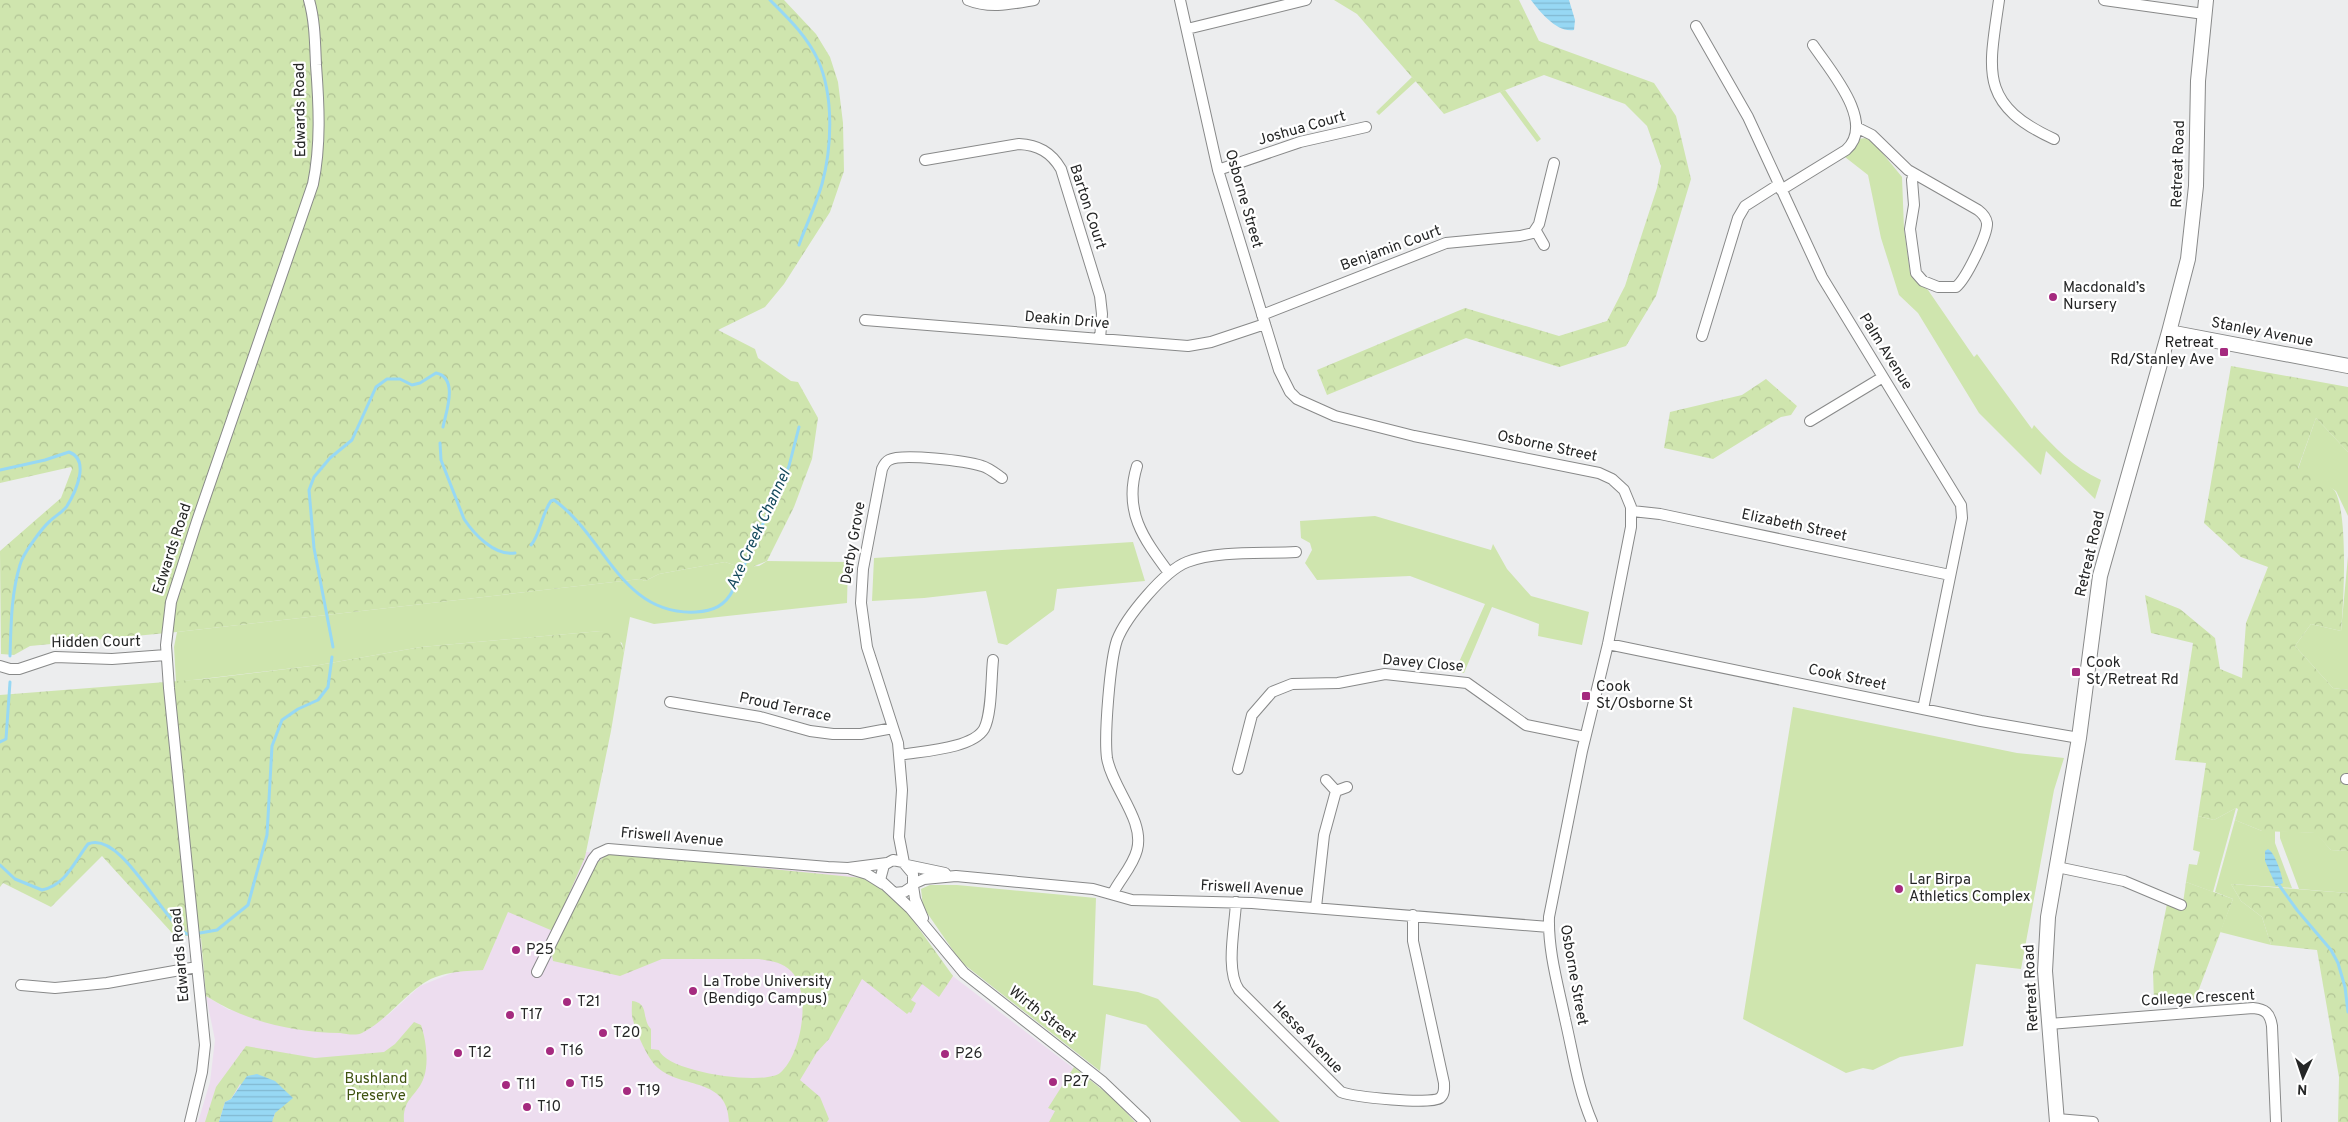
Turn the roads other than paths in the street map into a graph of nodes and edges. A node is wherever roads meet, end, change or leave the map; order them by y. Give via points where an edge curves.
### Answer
1 (309, 0) edge
2 (968, 0) edge
3 (1034, 0) edge
4 (1180, 0) edge
5 (1306, 0) edge
6 (1999, 0) edge
7 (2104, 0) edge
8 (2205, 7) edge
9 (1696, 26) dead end
10 (1187, 29) junction
11 (1813, 45) dead end
12 (1366, 127) dead end
13 (1856, 127) junction
14 (2054, 138) dead end
15 (925, 160) dead end
16 (1554, 163) dead end
17 (1218, 170) junction
18 (1914, 174) junction
19 (1780, 187) junction
20 (1536, 231) junction
21 (1544, 246) dead end
22 (1263, 319) junction
23 (864, 320) dead end
24 (2169, 332) junction
25 (1702, 336) dead end
26 (1100, 339) junction
27 (2348, 366) edge
28 (1884, 378) junction
29 (1810, 421) dead end
30 (1137, 466) dead end
31 (1002, 478) dead end
32 (1632, 511) junction
33 (1296, 552) dead end
34 (1169, 572) junction
35 (1950, 575) junction
36 (1608, 644) junction
37 (166, 655) junction
38 (993, 660) dead end
39 (0, 666) edge
40 (670, 702) dead end
41 (1923, 708) junction
42 (894, 728) junction
43 (1585, 736) junction
44 (2080, 738) junction
45 (900, 755) junction
46 (1238, 768) dead end
47 (1326, 780) dead end
48 (1347, 787) dead end
49 (1336, 791) junction
50 (899, 837) junction
51 (887, 863) junction
52 (906, 864) junction
53 (2057, 866) junction
54 (848, 868) junction
55 (956, 876) junction
56 (883, 884) junction
57 (913, 885) junction
58 (894, 893) junction
59 (1113, 893) junction
60 (1236, 902) junction
61 (2181, 905) dead end
62 (1316, 907) junction
63 (1413, 915) junction
64 (925, 926) junction
65 (1549, 927) junction
66 (197, 967) junction
67 (538, 972) dead end
68 (20, 985) dead end
69 (2049, 1024) junction
70 (2057, 1121) edge
71 (190, 1122) edge
72 (1145, 1122) edge
73 (1592, 1122) edge
74 (2093, 1122) edge
75 (2276, 1122) edge

1 - 37 street, Edwards Road via 318,120 318,156 313,184 179,576 168,617
2 - 3 street via 982,6 996,6
4 - 10 street, Osborne Street
5 - 10 street
6 - 14 street via 1991,64 1995,89 2022,120
7 - 8 street
8 - 24 street, Retreat Road via 2199,73 2195,208 2184,278
9 - 19 street, Palm Avenue via 1748,116
10 - 17 street, Osborne Street
11 - 13 street via 1849,100
12 - 17 street, Joshua Court via 1300,142
13 - 18 street via 1872,135
13 - 19 street via 1853,141 1846,150
15 - 26 street, Barton Court via 1019,144 1050,154 1061,169 1100,296
16 - 20 street
17 - 22 street, Osborne Street
18 - 18 street via 1978,210 1986,219 1986,230 1965,278 1956,286 1938,287 1923,281 1916,273 1910,229
19 - 25 street via 1745,206 1741,212
19 - 28 street, Palm Avenue via 1822,277
20 - 21 street
20 - 22 street, Benjamin Court via 1520,236 1446,243
22 - 26 street, Deakin Drive via 1211,342 1188,346
22 - 32 street, Osborne Street via 1284,382 1297,399 1307,405 1392,431 1600,473 1619,485
23 - 26 street, Deakin Drive
24 - 27 street, Stanley Avenue
24 - 44 street, Retreat Road via 2100,576
28 - 29 street
28 - 35 street, Palm Avenue via 1961,505 1962,518
30 - 34 street via 1133,485 1136,524
31 - 42 street, Derby Grove via 976,464 918,458 885,462 862,579 861,603 867,647
32 - 35 street, Elizabeth Street via 1660,514
32 - 36 street, Osborne Street
33 - 34 street via 1204,557
34 - 59 street via 1129,619 1114,652 1107,758 1138,838 1134,856
35 - 41 street, Palm Avenue
36 - 41 street, Cook Street
36 - 43 street, Osborne Street
37 - 39 street, Hidden Court via 112,658 55,656 19,669
37 - 66 street, Edwards Road
38 - 45 street via 986,724 977,737 958,745
40 - 42 street, Proud Terrace via 760,717 833,734 861,734
41 - 44 street, Cook Street
42 - 45 street, Derby Grove
43 - 46 street, Davey Close via 1526,725 1468,683 1385,674 1338,683 1292,684 1272,692 1252,715
43 - 65 street, Osborne Street via 1552,897
44 - 53 street, Retreat Road
45 - 50 street, Derby Grove
47 - 49 street
48 - 49 street
49 - 62 street via 1324,835
50 - 51 street, Derby Grove
50 - 52 street, Derby Grove
51 - 52 street via 898,860
51 - 54 street, Friswell Avenue
51 - 56 street via 880,874
52 - 55 street, Friswell Avenue
52 - 57 street via 913,874
53 - 61 street via 2124,881
53 - 69 street, Retreat Road via 2045,946
54 - 56 street, Friswell Avenue
54 - 67 street, Friswell Avenue via 614,848 602,851 589,866
55 - 57 street, Friswell Avenue via 924,879
55 - 59 street, Friswell Avenue
56 - 58 street
57 - 58 street via 904,892
57 - 64 street, Wirth Street
58 - 64 street, Wirth Street
59 - 60 street, Friswell Avenue via 1132,900
60 - 62 street, Friswell Avenue
60 - 63 street, Hesse Avenue via 1232,965 1233,978 1239,990 1341,1092 1426,1102 1443,1095 1444,1083 1413,941
62 - 63 street, Friswell Avenue
63 - 65 street, Friswell Avenue
64 - 72 street, Wirth Street via 964,973 1103,1082
65 - 73 street, Osborne Street via 1577,1075
66 - 68 street via 91,985 55,988
66 - 71 street, Edwards Road via 205,1054
69 - 70 street, Retreat Road
69 - 75 street, College Crescent via 2252,1008 2263,1010 2270,1016 2272,1026
70 - 74 street

